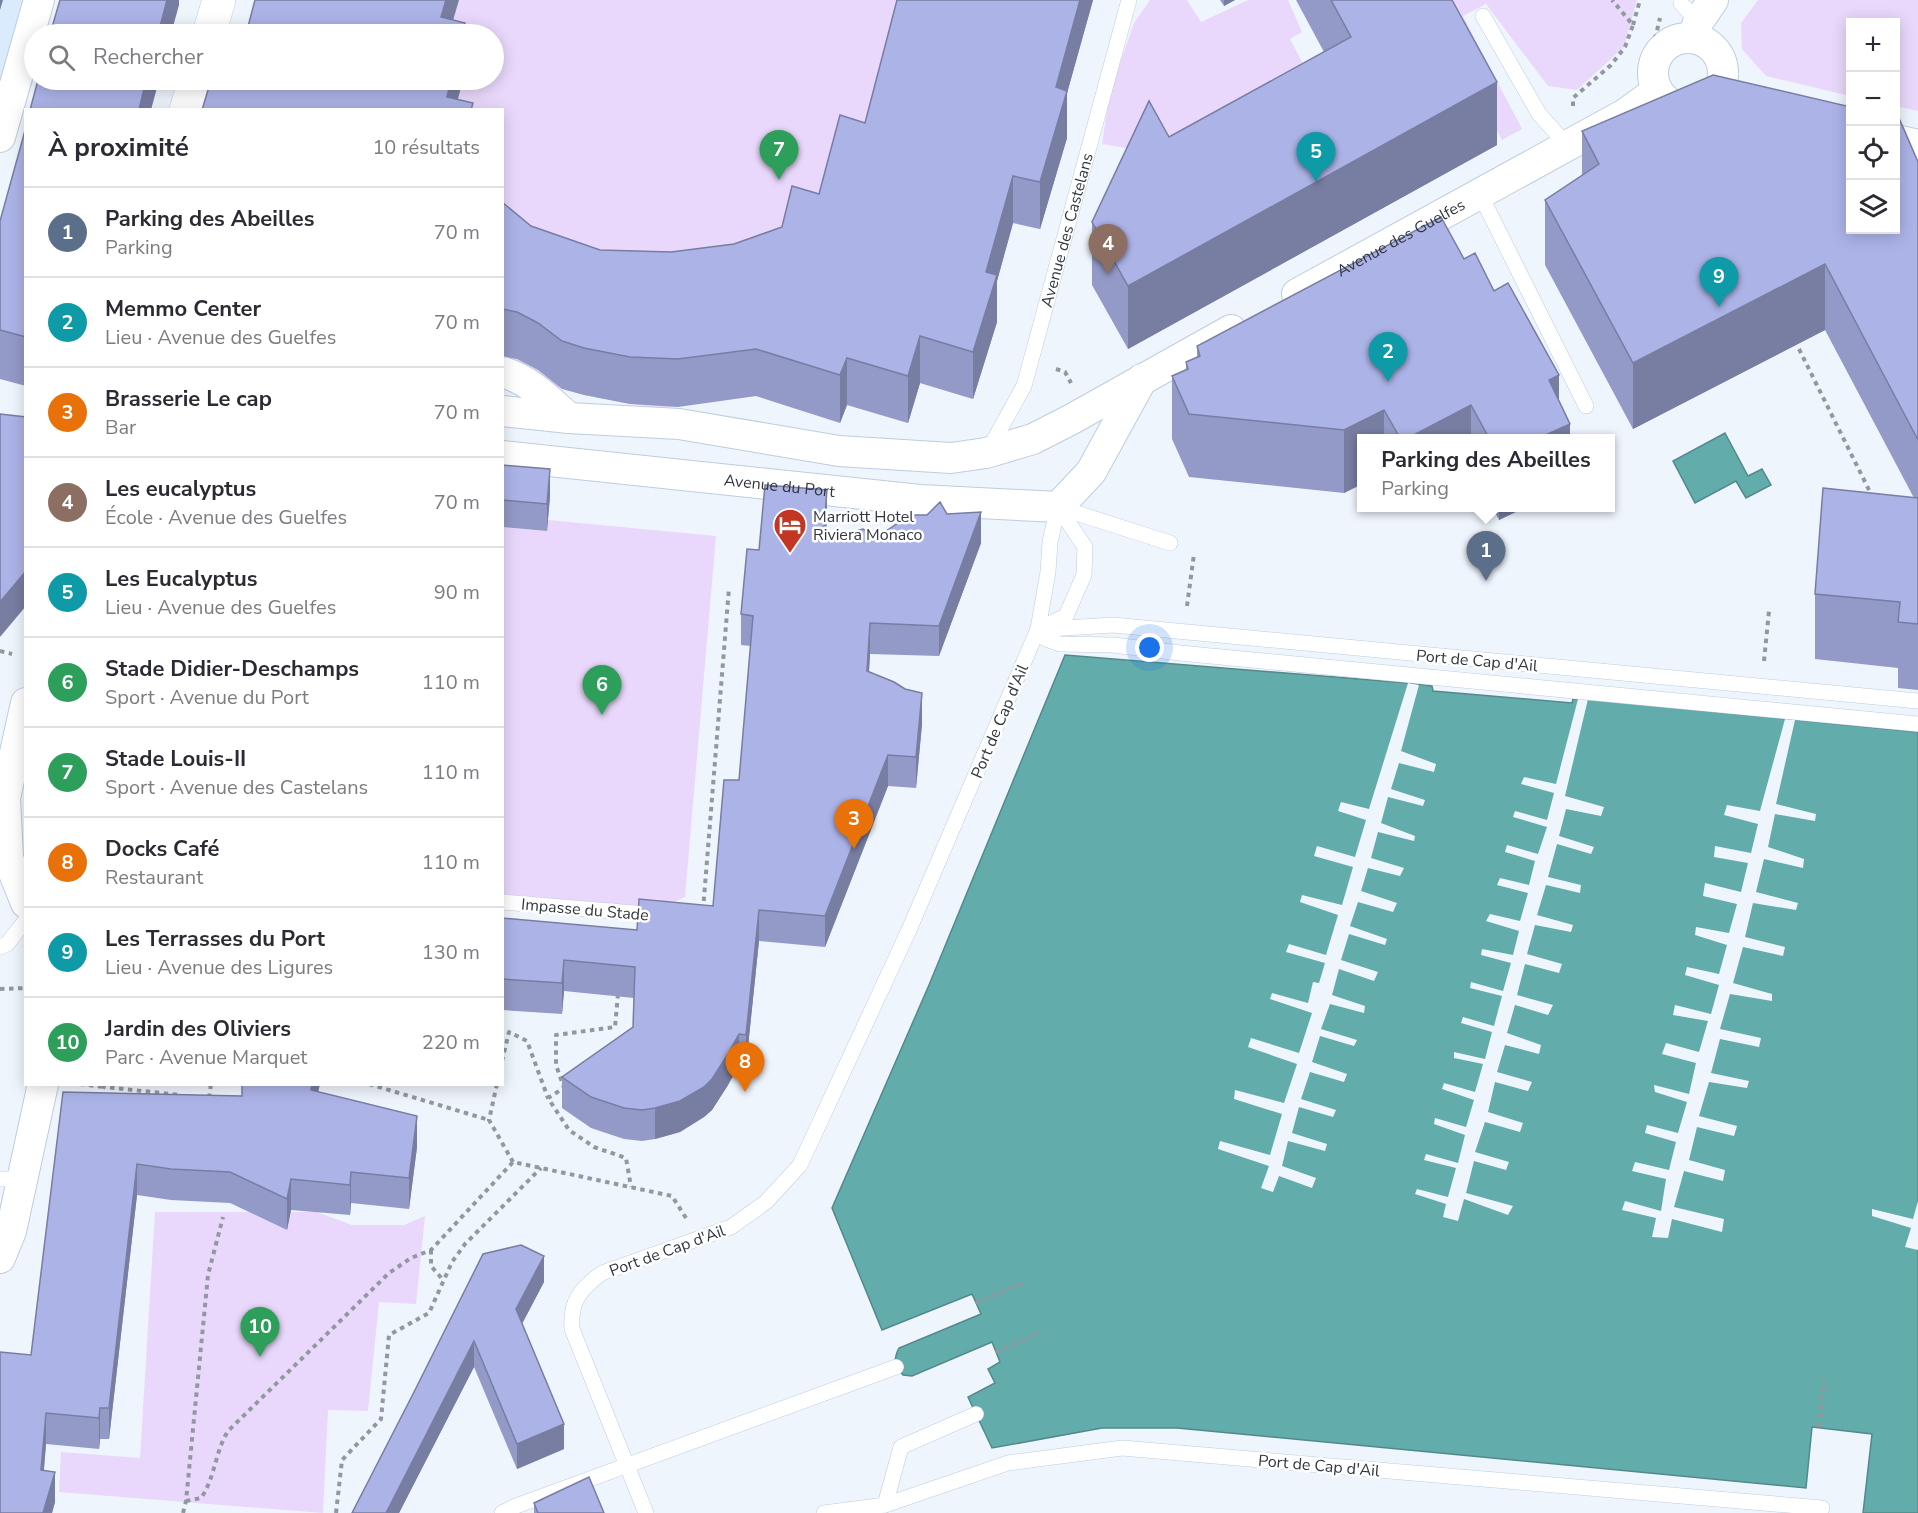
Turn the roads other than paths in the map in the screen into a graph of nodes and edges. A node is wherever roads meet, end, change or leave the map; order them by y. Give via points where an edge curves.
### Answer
1 (39, 0) edge
2 (1128, 0) edge
3 (1697, 15) edge
4 (1483, 16) dead end
5 (32, 24) edge
6 (24, 53) edge
7 (192, 90) edge
8 (1657, 91) junction
9 (187, 108) edge
10 (0, 137) edge
11 (1900, 141) edge
12 (1918, 145) edge
13 (1567, 146) junction
14 (1480, 194) junction
15 (504, 373) edge
16 (1142, 379) junction
17 (1586, 406) dead end
18 (504, 411) edge
19 (569, 418) junction
20 (986, 453) junction
21 (504, 456) edge
22 (1058, 507) junction
23 (1170, 543) dead end
24 (1038, 629) junction
25 (1918, 701) edge
26 (24, 712) edge
27 (1918, 724) edge
28 (17, 859) edge
29 (24, 893) edge
30 (504, 902) edge
31 (703, 920) edge
32 (24, 923) edge
33 (0, 947) edge
34 (42, 1086) edge
35 (11, 1179) edge
36 (0, 1258) edge
37 (896, 1367) dead end
38 (976, 1414) dead end
39 (627, 1465) junction
40 (885, 1505) junction
41 (1822, 1508) dead end
42 (502, 1513) edge
43 (646, 1513) edge
44 (824, 1513) edge

1 - 5 street
2 - 20 lane, Avenue des Castelans via 1024,386
3 - 8 street via 1679,39 1669,43 1655,60
3 - 8 street via 1732,89 1686,108 1675,106
4 - 13 lane via 1539,114
6 - 10 street
7 - 9 street
8 - 13 street, Avenue des Guelfes
11 - 12 street
13 - 14 street, Avenue des Guelfes
14 - 16 street, Avenue des Guelfes
14 - 17 lane
15 - 19 street via 547,397
16 - 20 street via 1033,439
16 - 22 street via 1091,472
18 - 19 street
19 - 20 street via 678,424 839,451 951,458
21 - 22 street, Avenue du Port via 920,500
22 - 23 lane
22 - 24 lane
22 - 24 lane via 1085,547 1084,575 1066,616
24 - 25 lane, Port de Cap d'Ail via 1113,625
24 - 27 lane via 1046,639 1060,644 1113,645
24 - 39 lane, Port de Cap d'Ail via 909,930 800,1165 766,1202 731,1227 602,1273 586,1284 576,1299 571,1314 573,1329
26 - 28 street via 5,798
28 - 29 street
30 - 31 lane, Impasse du Stade
32 - 33 lane
34 - 35 street
35 - 36 street via 11,1231
37 - 39 lane
38 - 40 lane via 902,1447
39 - 42 lane
39 - 43 lane, Port de Cap d'Ail
40 - 41 lane, Port de Cap d'Ail via 1008,1463 1122,1448
40 - 44 lane, Port de Cap d'Ail

